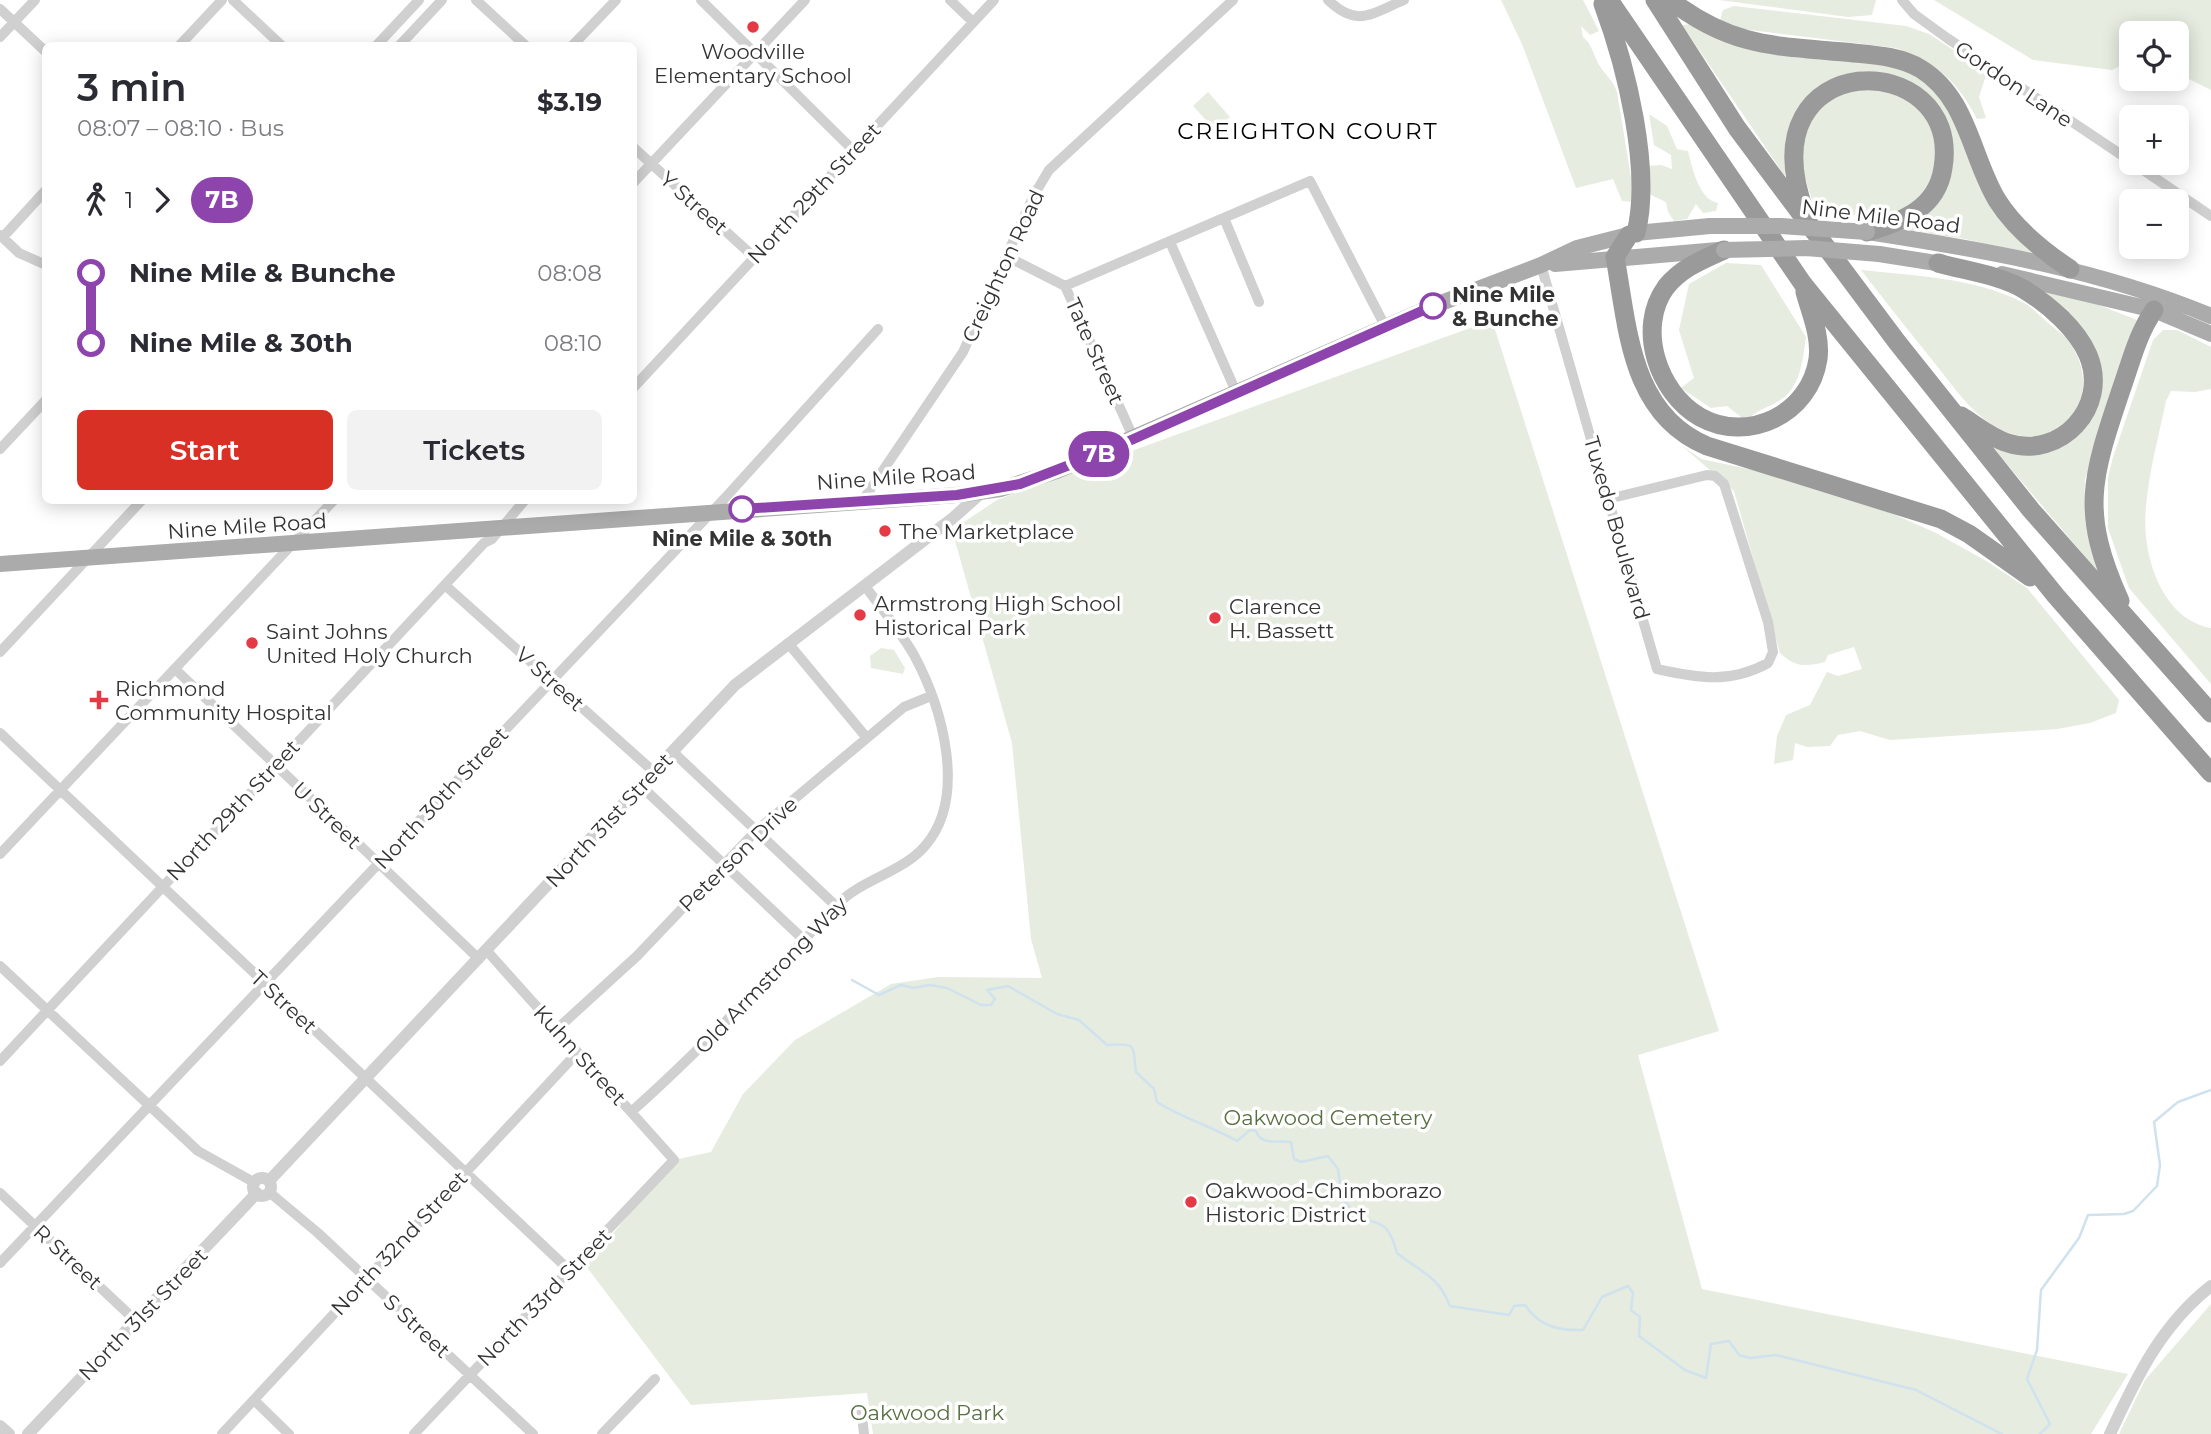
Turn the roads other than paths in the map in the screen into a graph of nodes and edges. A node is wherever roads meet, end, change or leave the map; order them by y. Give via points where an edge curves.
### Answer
1 (35, 0) edge
2 (222, 0) edge
3 (233, 0) edge
4 (419, 0) edge
5 (442, 0) edge
6 (476, 0) edge
7 (616, 0) edge
8 (701, 0) edge
9 (805, 0) edge
10 (950, 0) edge
11 (994, 0) edge
12 (1233, 0) edge
13 (1328, 0) edge
14 (1404, 0) edge
15 (1602, 0) edge
16 (1609, 0) edge
17 (1655, 0) edge
18 (1670, 0) edge
19 (1902, 0) edge
20 (0, 9) edge
21 (14, 22) junction
22 (973, 22) junction
23 (0, 37) edge
24 (183, 42) edge
25 (278, 42) edge
26 (380, 42) edge
27 (403, 42) edge
28 (522, 42) edge
29 (576, 42) edge
30 (42, 48) edge
31 (755, 53) junction
32 (637, 151) edge
33 (854, 151) junction
34 (2119, 153) edge
35 (650, 163) junction
36 (2151, 175) edge
37 (637, 178) edge
38 (42, 194) edge
39 (2211, 216) edge
40 (1219, 220) junction
41 (1811, 226) junction
42 (1867, 232) junction
43 (1633, 234) junction
44 (1, 236) edge
45 (1170, 242) junction
46 (1724, 250) junction
47 (1006, 256) junction
48 (754, 257) junction
49 (1615, 257) junction
50 (42, 263) edge
51 (1938, 263) junction
52 (1541, 265) junction
53 (2070, 269) junction
54 (1803, 284) junction
55 (1065, 286) junction
56 (1259, 302) dead end
57 (2154, 310) junction
58 (2211, 316) edge
59 (1386, 328) junction
60 (878, 330) dead end
61 (2211, 334) edge
62 (637, 384) edge
63 (1237, 394) junction
64 (42, 404) edge
65 (1950, 408) junction
66 (1134, 439) junction
67 (0, 449) edge
68 (981, 493) junction
69 (1608, 499) junction
70 (863, 500) junction
71 (138, 504) edge
72 (330, 504) edge
73 (522, 504) edge
74 (713, 511) junction
75 (501, 529) junction
76 (293, 544) junction
77 (86, 559) junction
78 (0, 564) edge
79 (446, 586) junction
80 (865, 586) junction
81 (2056, 596) junction
82 (2126, 615) junction
83 (788, 643) junction
84 (0, 652) edge
85 (175, 670) junction
86 (552, 681) junction
87 (932, 696) junction
88 (2211, 713) edge
89 (0, 733) edge
90 (866, 737) junction
91 (673, 752) junction
92 (276, 765) junction
93 (654, 772) junction
94 (2211, 773) edge
95 (641, 786) junction
96 (60, 791) junction
97 (756, 831) junction
98 (0, 854) edge
99 (378, 864) junction
100 (723, 864) junction
101 (161, 886) junction
102 (836, 906) junction
103 (804, 940) junction
104 (483, 955) junction
105 (0, 966) edge
106 (265, 984) junction
107 (48, 1011) junction
108 (557, 1029) junction
109 (577, 1053) junction
110 (0, 1062) edge
111 (366, 1078) junction
112 (149, 1106) junction
113 (631, 1112) junction
114 (674, 1160) joint
115 (465, 1171) junction
116 (262, 1187) junction
117 (0, 1193) edge
118 (35, 1226) junction
119 (0, 1263) edge
120 (569, 1270) junction
121 (366, 1278) junction
122 (2211, 1286) edge
123 (136, 1321) junction
124 (470, 1375) junction
125 (654, 1379) dead end
126 (254, 1401) junction
127 (860, 1407) dead end
128 (0, 1426) edge
129 (9, 1434) edge
130 (28, 1434) edge
131 (222, 1434) edge
132 (289, 1434) edge
133 (414, 1434) edge
134 (533, 1434) edge
135 (602, 1434) edge
136 (864, 1434) edge
137 (2110, 1434) edge

1 - 21 street
2 - 24 street
3 - 25 street
4 - 26 street
5 - 27 street
6 - 28 street
7 - 29 street
8 - 31 street
9 - 31 street
10 - 22 street
11 - 22 street, North 29th Street
12 - 47 street, Creighton Road via 1049,170
13 - 14 street via 1349,17 1366,17
15 - 43 highway via 1619,49 1635,124 1641,212
16 - 54 highway
17 - 41 highway via 1737,128
18 - 53 highway via 1702,23 1745,41 1883,56 1920,69 1951,98 2001,206 2027,236
19 - 34 street, Gordon Lane via 1947,38
20 - 21 street
21 - 23 street
21 - 30 street
22 - 33 street, North 29th Street
31 - 33 street
31 - 35 street
32 - 35 street, Y Street
33 - 48 street, North 29th Street
35 - 37 street
35 - 48 street, Y Street
36 - 39 street, Gordon Lane
38 - 44 street
40 - 45 street
40 - 56 street
40 - 59 street via 1310,181
41 - 42 highway via 1794,167 1799,124 1829,90 1875,79 1900,86 1925,105 1941,133 1944,156 1938,184 1925,204 1904,219
41 - 65 highway
42 - 43 main road, Nine Mile Road, bridge via 1710,226
42 - 53 main road, Nine Mile Road
43 - 49 highway
43 - 52 main road, Nine Mile Road via 1577,248
44 - 50 street via 19,253
45 - 55 street
45 - 63 street
46 - 49 main road, Nine Mile Road
46 - 51 main road, Nine Mile Road, bridge via 1806,248
46 - 54 highway via 1686,268 1667,286 1652,329 1656,359 1665,379 1686,407 1709,422 1741,428 1765,424 1803,396 1818,351
47 - 55 street, Tate Street
47 - 70 street, Creighton Road via 963,352
48 - 62 street, North 29th Street
49 - 52 main road, Nine Mile Road
49 - 81 highway via 1633,356 1644,390 1668,422 1707,446 1941,519
51 - 57 main road, Nine Mile Road via 2039,281
51 - 65 highway via 2011,283 2051,310 2087,351 2094,382 2080,422 2043,445 2008,443
52 - 59 main road, Nine Mile Road
52 - 69 street, Tuxedo Boulevard
53 - 58 main road, Nine Mile Road via 2156,293
54 - 81 highway
55 - 66 street, Tate Street
57 - 61 main road, Nine Mile Road
57 - 82 highway via 2140,333 2093,484 2095,534
59 - 63 main road, Nine Mile Road
60 - 74 street, North 30th Street
63 - 66 main road, Nine Mile Road
64 - 67 street
65 - 82 highway via 2031,510
66 - 68 main road, Nine Mile Road via 1050,474
68 - 70 main road, Nine Mile Road
68 - 80 street, North 31st Street
69 - 69 street, Tuxedo Boulevard via 1710,475 1724,484 1768,622 1771,660 1725,678 1699,679 1657,669
70 - 74 main road, Nine Mile Road
71 - 77 street
72 - 76 street
73 - 75 street, North 29th Street
74 - 75 main road, Nine Mile Road
74 - 86 street, North 30th Street
75 - 76 main road, Nine Mile Road
75 - 79 street, North 29th Street
76 - 77 main road, Nine Mile Road
76 - 85 street
77 - 78 main road, Nine Mile Road
77 - 84 street
79 - 86 street, V Street
79 - 92 street, North 29th Street
80 - 83 street, North 31st Street
80 - 87 street, Old Armstrong Way via 908,645
81 - 94 highway
82 - 88 highway
83 - 90 street
83 - 91 street, North 31st Street via 735,685
85 - 92 street, U Street
85 - 96 street
86 - 93 street, V Street
86 - 99 street, North 30th Street
87 - 90 street, Peterson Drive via 909,704
87 - 102 street, Old Armstrong Way via 947,784 938,828 912,858 848,894
89 - 96 street, T Street
90 - 97 street, Peterson Drive
91 - 93 street, North 31st Street
91 - 97 street
92 - 99 street, U Street
92 - 101 street, North 29th Street
93 - 95 street, North 31st Street
95 - 100 street
95 - 104 street, North 31st Street
96 - 98 street
96 - 101 street, T Street
97 - 100 street, Peterson Drive
97 - 102 street
99 - 104 street, U Street
99 - 106 street, North 30th Street
100 - 103 street
100 - 108 street, Peterson Drive via 637,956
101 - 106 street, T Street
101 - 107 street, North 29th Street
102 - 103 street, Old Armstrong Way
103 - 113 street, Old Armstrong Way via 699,1051
104 - 108 street, Kuhn Street
104 - 111 street, North 31st Street
105 - 107 street, S Street
106 - 111 street, T Street
106 - 112 street, North 30th Street
107 - 110 street, North 29th Street
107 - 112 street, S Street
108 - 109 street, Kuhn Street
109 - 113 street, Kuhn Street
109 - 115 street, North 32nd Street
111 - 115 street, T Street
111 - 116 street, North 31st Street
112 - 116 street, S Street via 208,1158
112 - 118 street, North 30th Street
113 - 114 street, Kuhn Street
114 - 120 street, North 33rd Street
115 - 120 street, T Street
115 - 121 street, North 32nd Street
116 - 121 street, S Street
116 - 123 street, North 31st Street
117 - 118 street, R Street
118 - 119 street, North 30th Street
118 - 123 street, R Street
120 - 124 street, North 33rd Street
121 - 124 street, S Street
121 - 126 street, North 32nd Street
122 - 137 street via 2169,1328 2138,1374
123 - 130 street, North 31st Street
124 - 133 street, North 33rd Street
124 - 134 street, S Street
125 - 135 street
126 - 131 street, North 32nd Street
126 - 132 street
127 - 136 street
128 - 129 street

